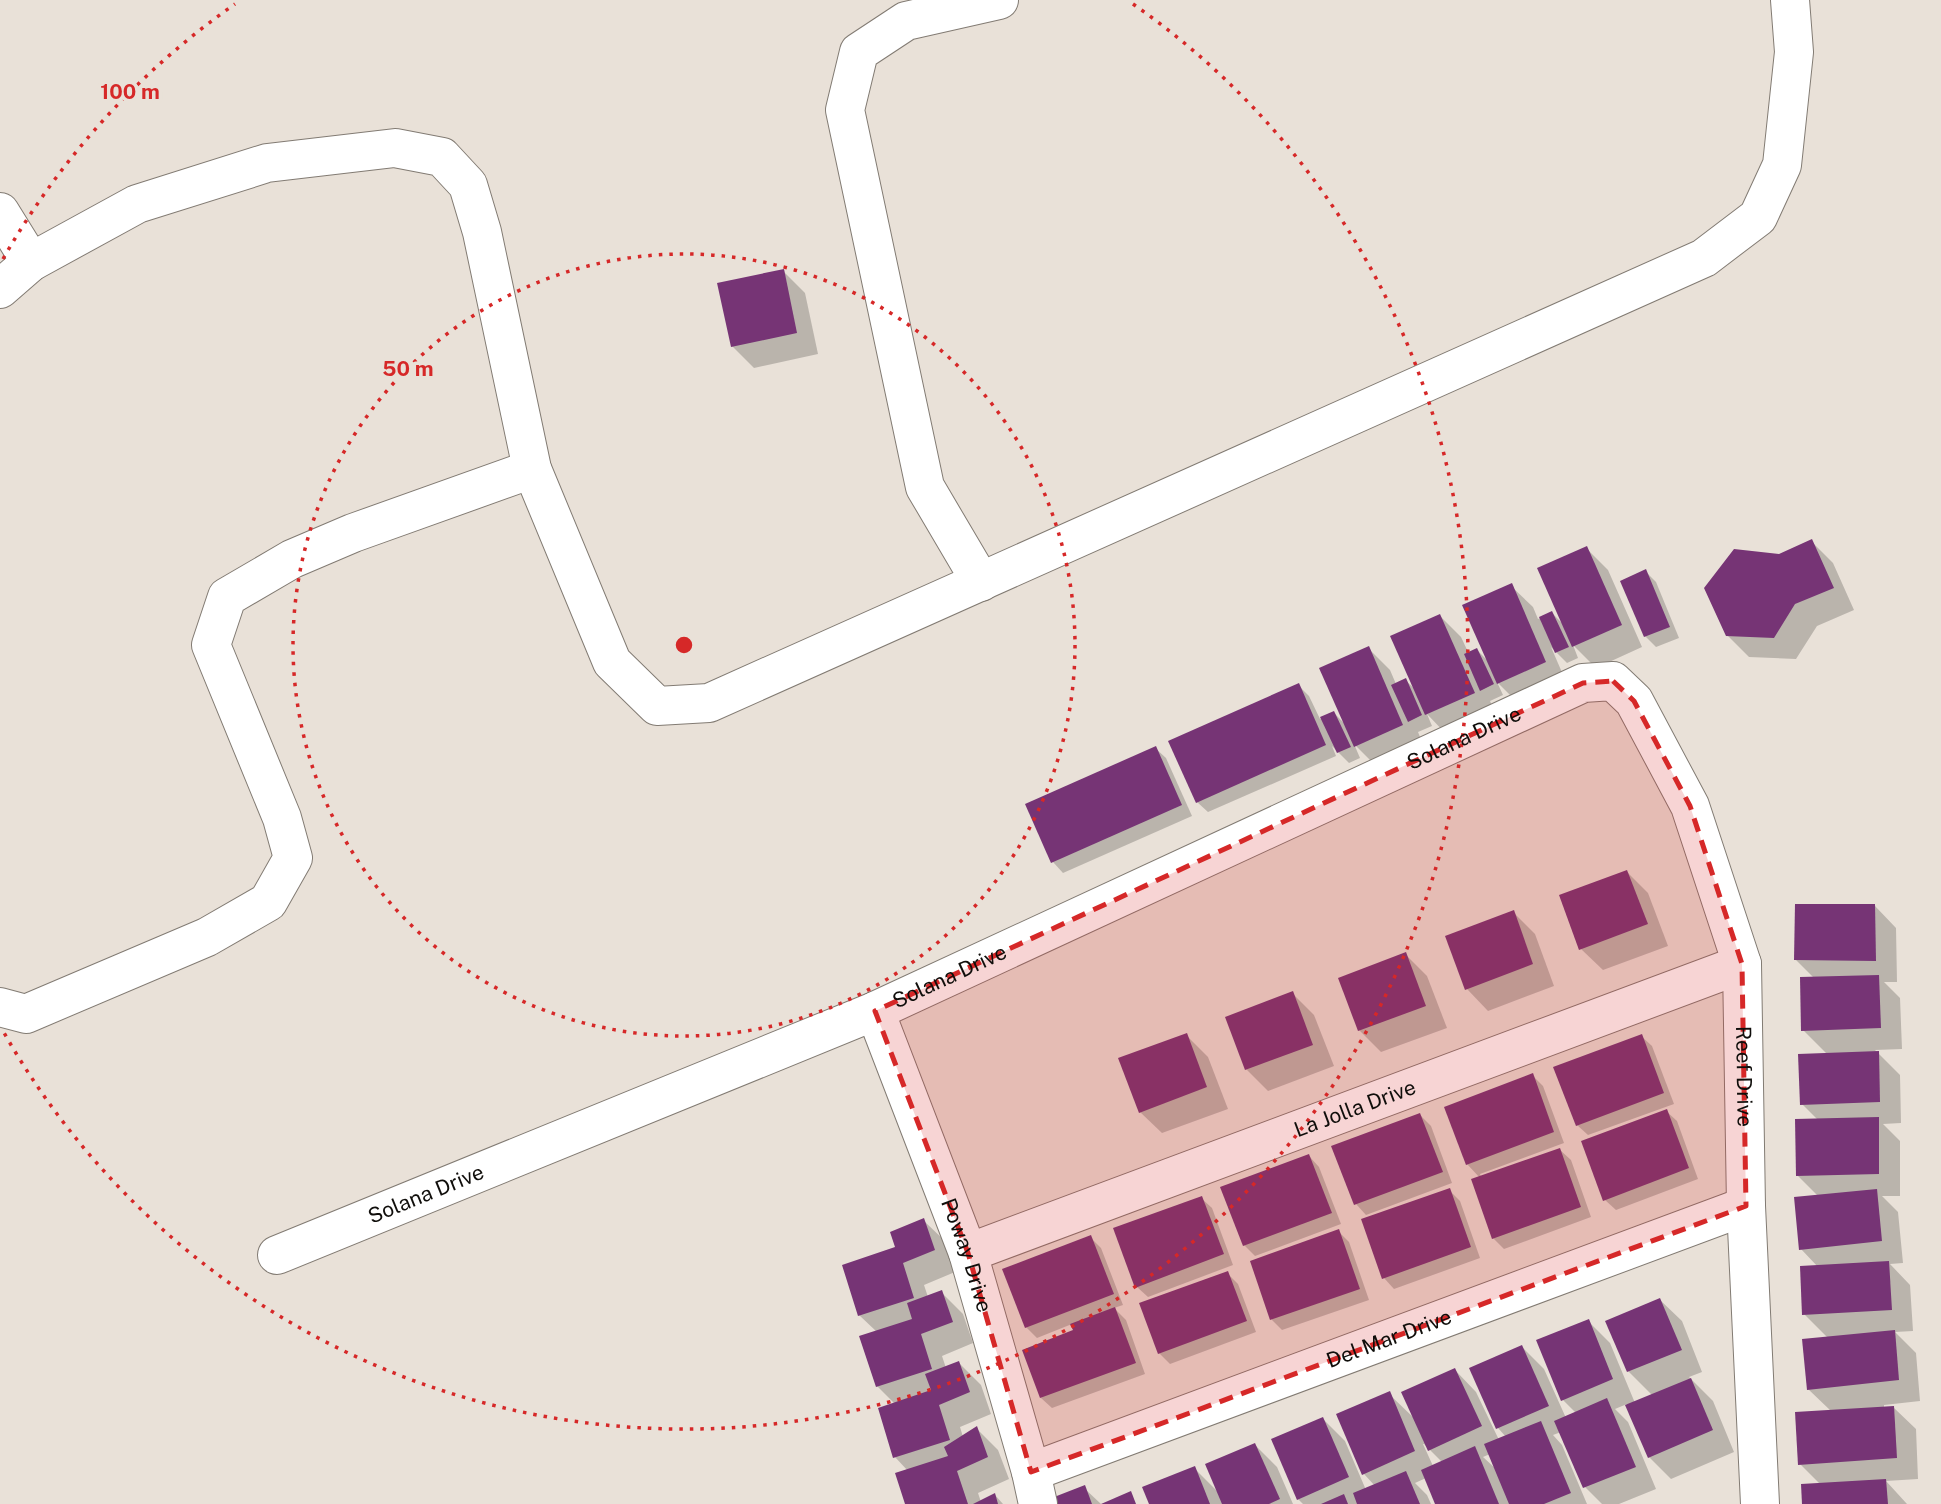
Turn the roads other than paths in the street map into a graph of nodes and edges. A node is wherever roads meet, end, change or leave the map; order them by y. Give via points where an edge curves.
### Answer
1 (999, 0) edge
2 (1790, 0) edge
3 (0, 212) edge
4 (31, 262) junction
5 (0, 289) edge
6 (532, 469) junction
7 (981, 582) junction
8 (1614, 681) joint
9 (1742, 964) junction
10 (0, 1007) edge
11 (875, 1011) junction
12 (1746, 1206) junction
13 (968, 1253) junction
14 (277, 1255) dead end
15 (1035, 1488) edge
16 (1751, 1501) edge

1 - 7 street via 906,21 859,52 845,110 925,487
2 - 7 street via 1794,52 1782,164 1758,217 1704,258
3 - 4 street
4 - 5 street
4 - 6 street via 137,204 267,163 395,148 443,157 468,185 482,232
6 - 7 street via 612,662 657,706 709,703
6 - 10 street via 353,533 292,559 227,597 211,645 282,818 293,858 268,902 207,937 26,1014
8 - 9 street, Reef Drive via 1634,701 1690,806
8 - 11 street, Solana Drive via 1583,684
9 - 12 street, Reef Drive
9 - 13 street, La Jolla Drive
11 - 13 street, Poway Drive
11 - 14 street, Solana Drive
12 - 15 street, Del Mar Drive
12 - 16 street, Reef Drive
13 - 15 street, Poway Drive

